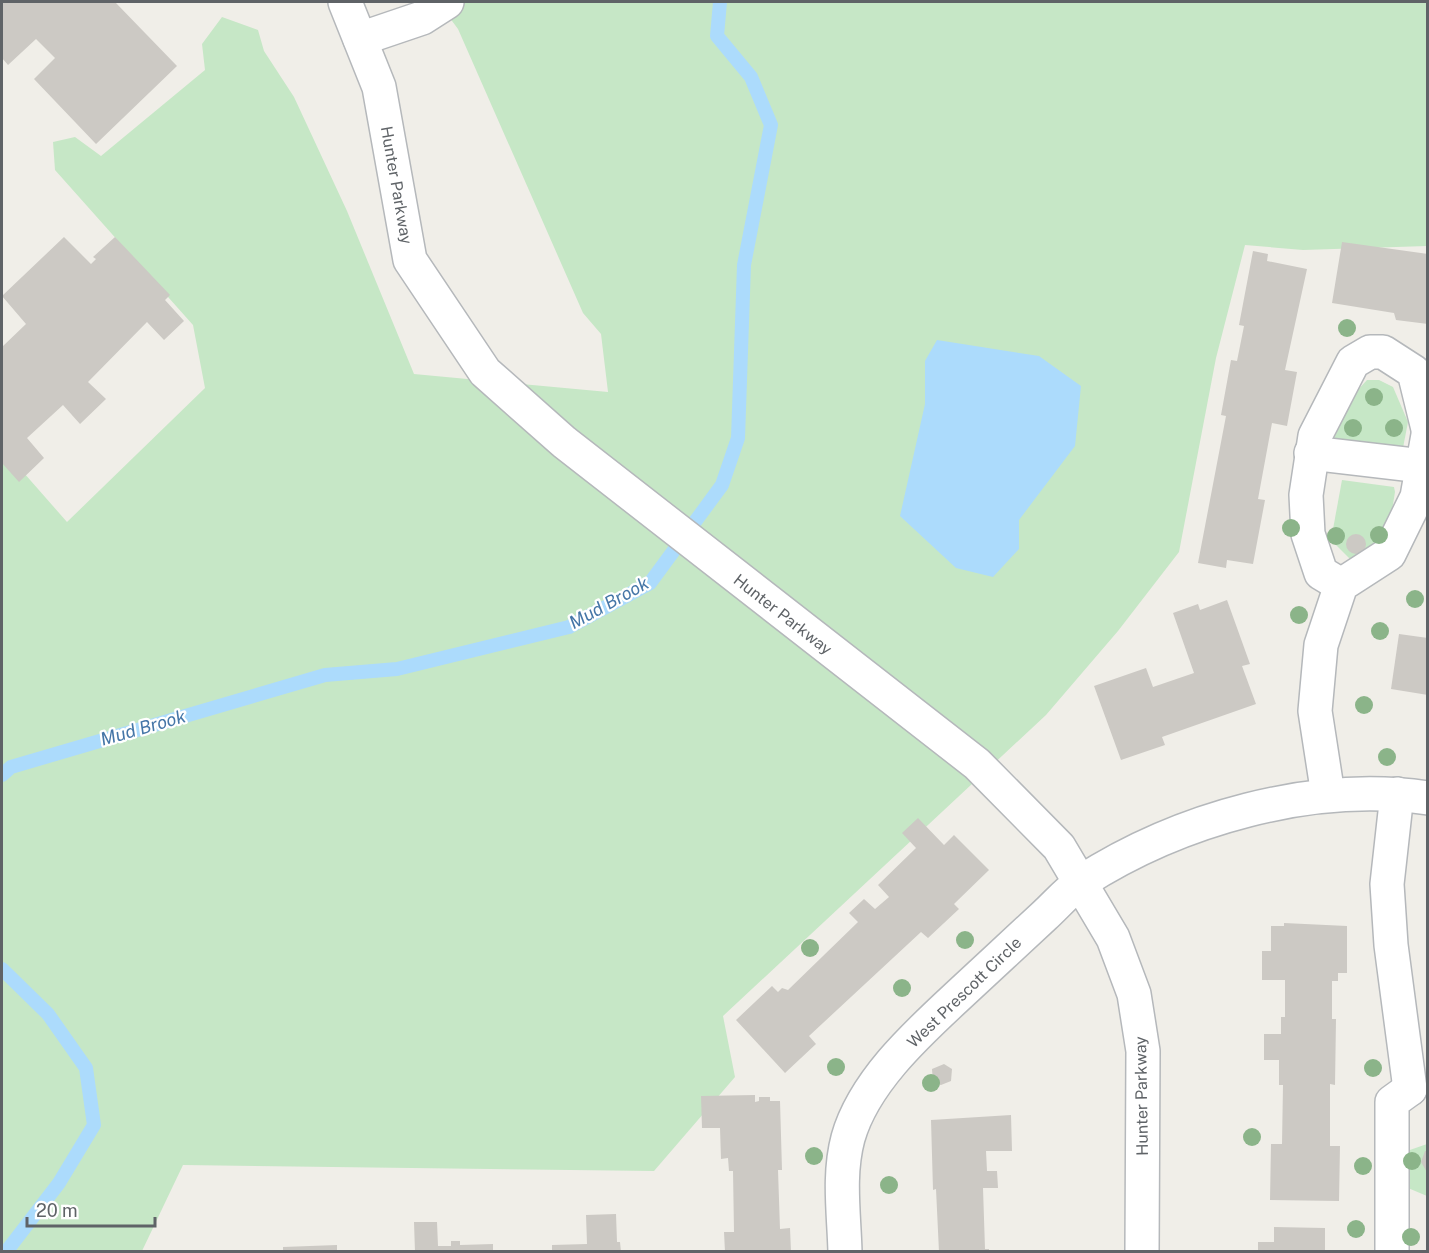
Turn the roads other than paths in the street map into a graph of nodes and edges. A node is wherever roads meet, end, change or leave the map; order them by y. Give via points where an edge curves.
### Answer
1 (345, 2) edge
2 (447, 2) edge
3 (360, 39) junction
4 (1428, 429) edge
5 (1425, 450) edge
6 (1311, 453) junction
7 (1341, 585) junction
8 (1328, 795) junction
9 (1412, 796) edge
10 (1080, 883) junction
11 (1419, 1094) edge
12 (845, 1251) edge
13 (1142, 1251) edge
14 (1392, 1251) edge

1 - 3 street, Hunter Parkway
2 - 3 street via 422,18
3 - 10 street, Hunter Parkway via 379,87 411,260 485,372 564,442 977,764 1059,848
4 - 6 street via 1414,372 1383,352 1370,352 1353,362 1315,436
5 - 6 street
5 - 7 street via 1417,497 1389,554
6 - 7 street via 1306,495 1308,534 1321,573
7 - 8 street via 1321,645 1315,711
8 - 9 street, West Prescott Circle
8 - 10 street, West Prescott Circle via 1233,815 1153,844
9 - 11 street via 1387,884 1390,945
10 - 12 street, West Prescott Circle via 913,1037 867,1096 848,1137 842,1174
10 - 13 street, Hunter Parkway via 1113,938 1134,994 1143,1051
11 - 14 street via 1392,1102

